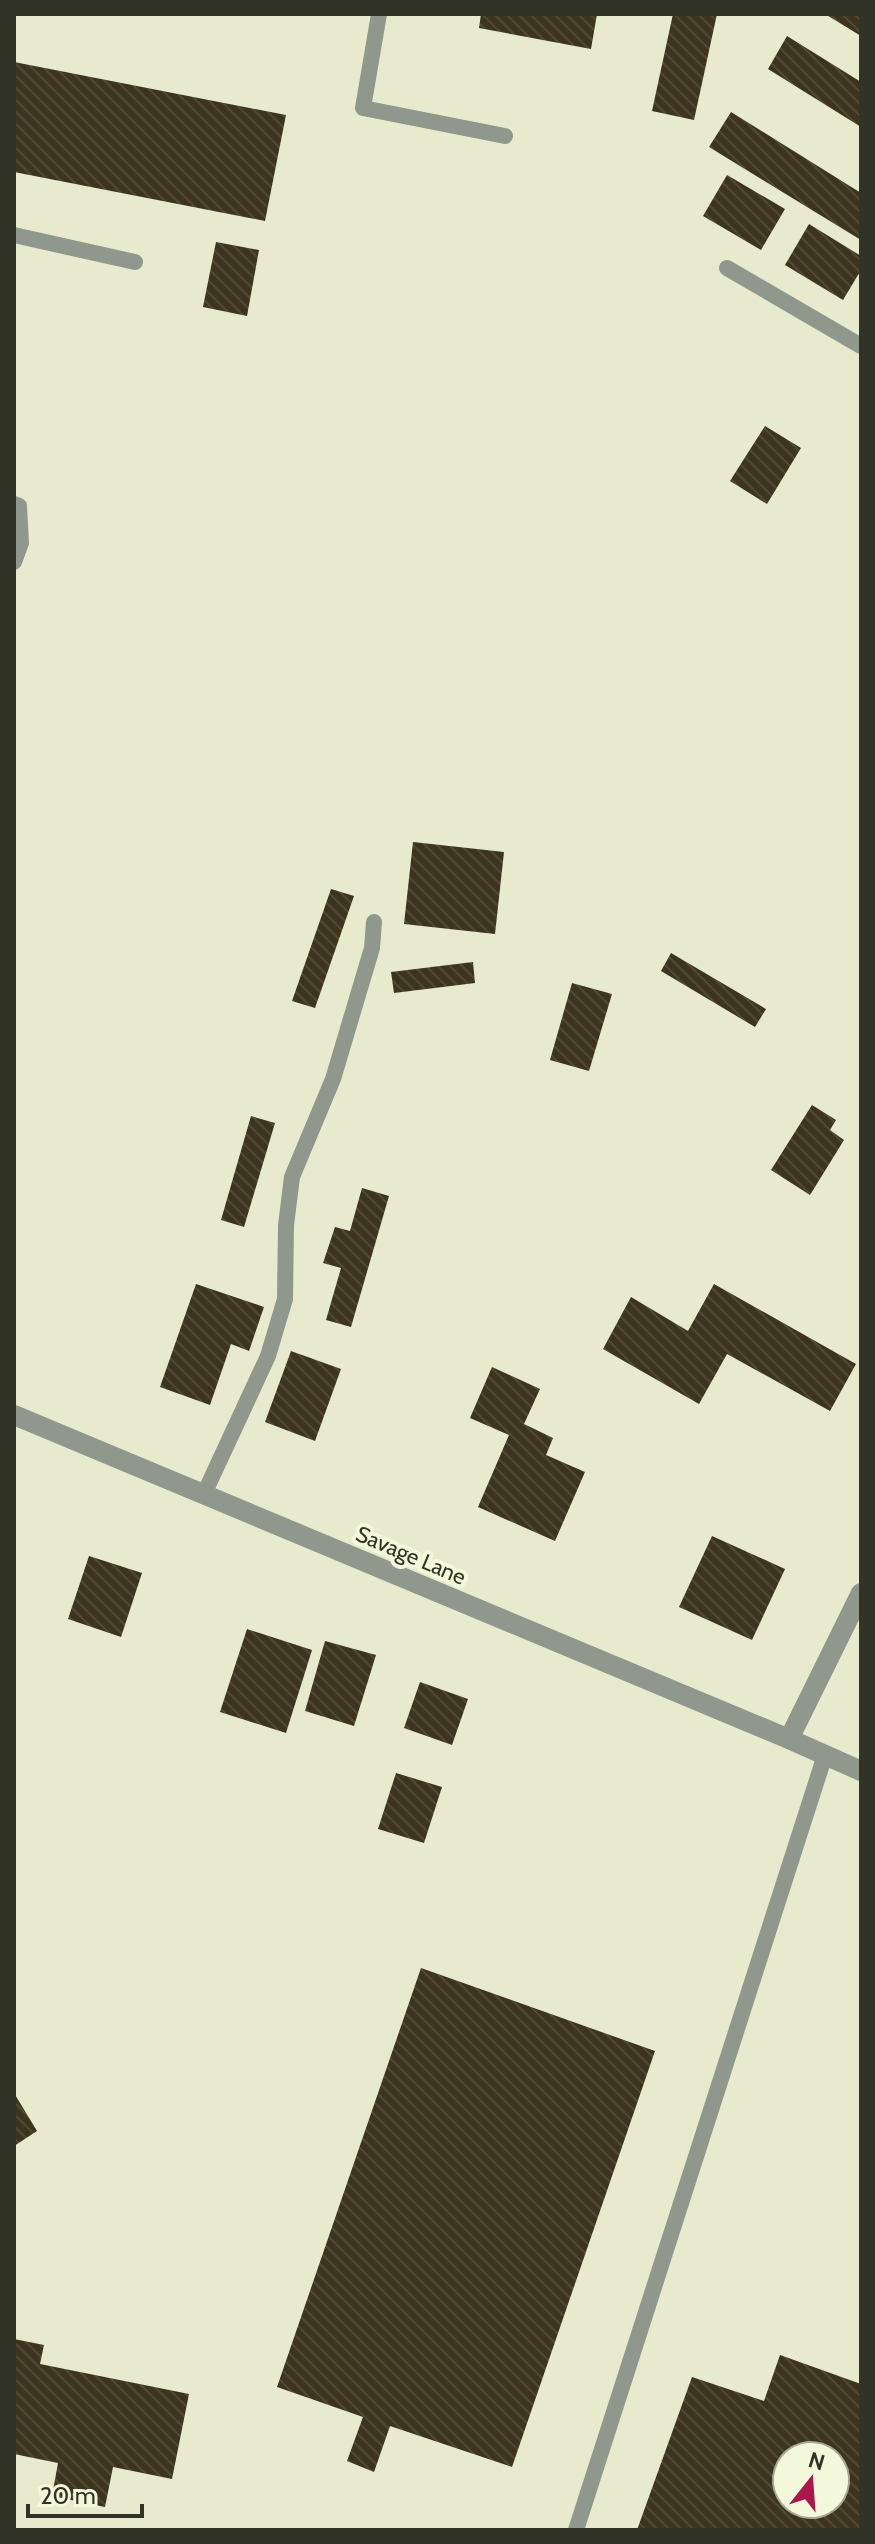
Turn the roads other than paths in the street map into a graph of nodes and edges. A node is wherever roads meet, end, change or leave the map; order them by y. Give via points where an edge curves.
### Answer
1 (379, 14) edge
2 (505, 136) dead end
3 (14, 235) edge
4 (135, 262) dead end
5 (727, 268) dead end
6 (861, 346) edge
7 (14, 504) edge
8 (14, 562) edge
9 (374, 922) dead end
10 (14, 1415) edge
11 (204, 1494) junction
12 (861, 1593) edge
13 (789, 1739) junction
14 (825, 1755) junction
15 (861, 1771) edge
16 (576, 2530) edge

1 - 2 lane via 363,108
3 - 4 lane
5 - 6 lane
7 - 8 lane via 19,506 21,543
9 - 11 lane via 372,948 333,1079 292,1177 285,1299 268,1356
10 - 11 street, Savage Lane
11 - 13 street, Savage Lane
12 - 13 street
13 - 14 street, Savage Lane
14 - 15 street, Savage Lane
14 - 16 lane

